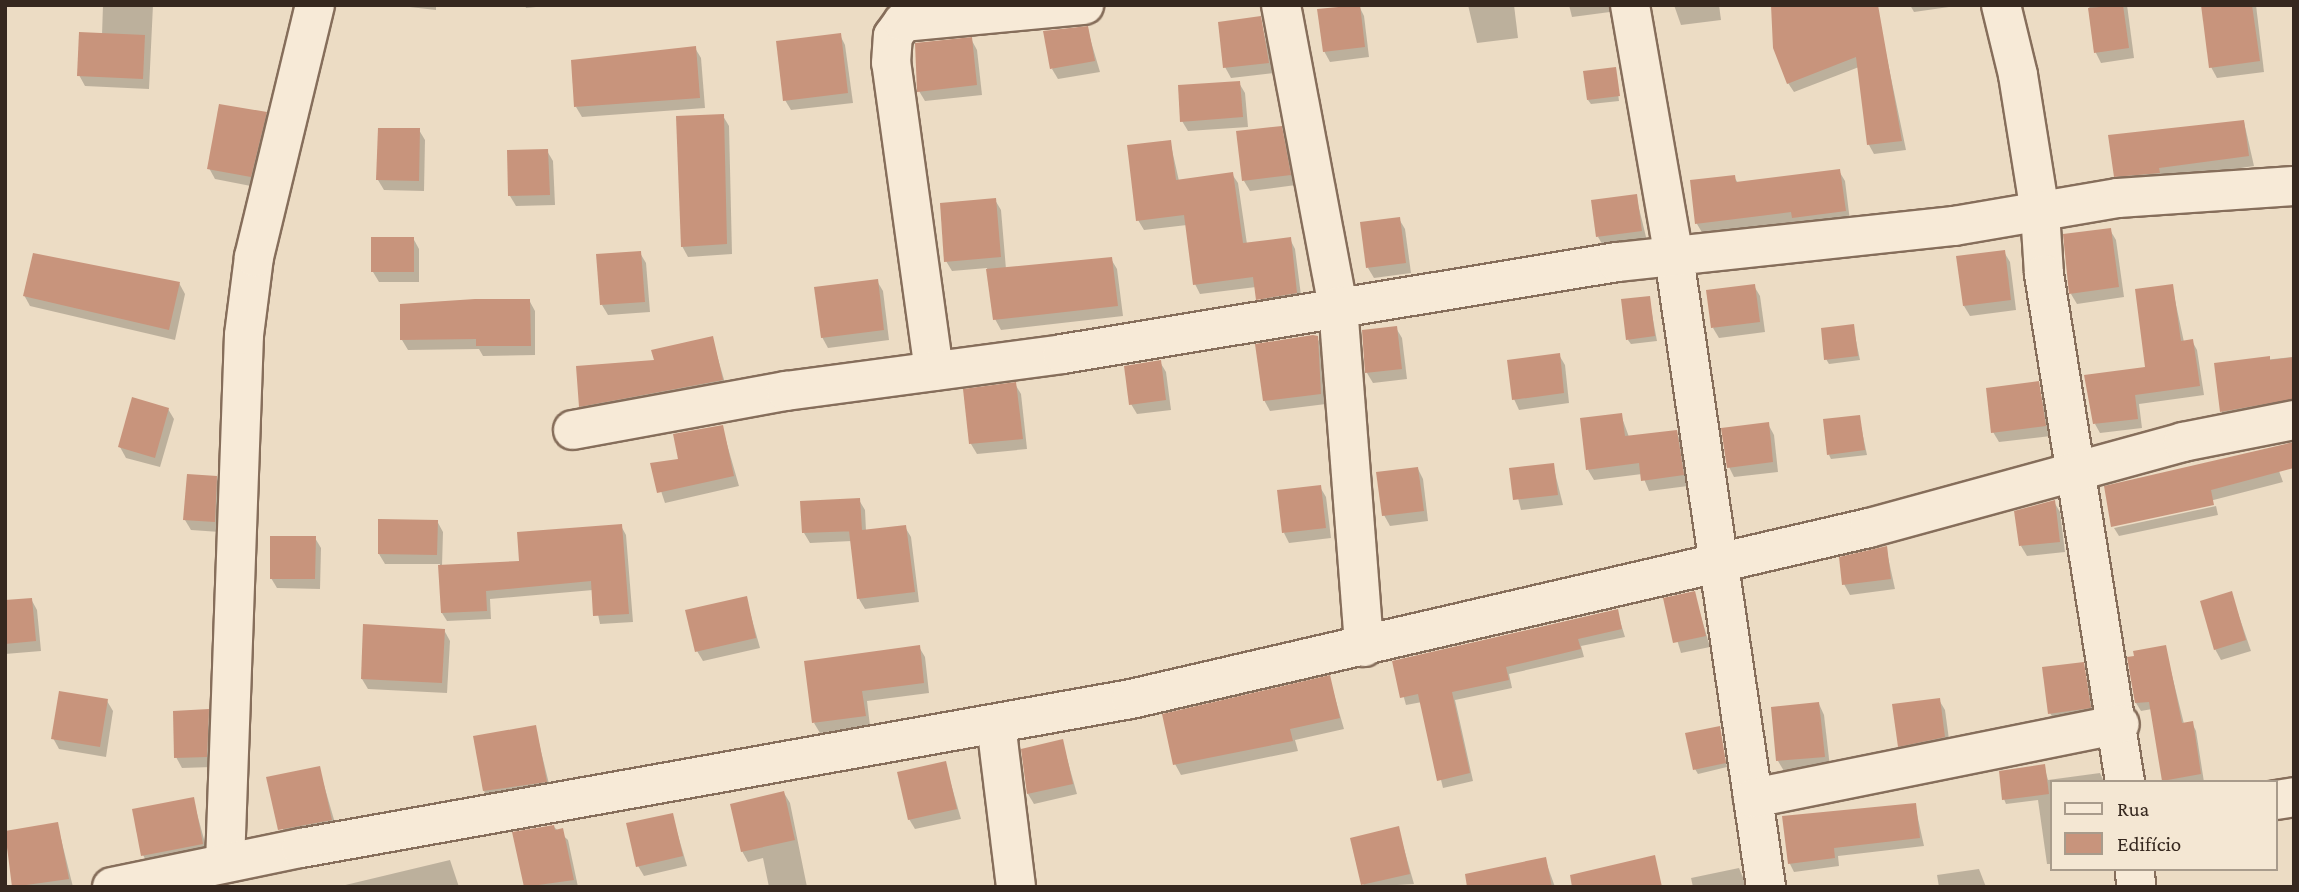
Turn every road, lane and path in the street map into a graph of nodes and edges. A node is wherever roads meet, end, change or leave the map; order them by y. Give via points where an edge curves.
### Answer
1 (315, 5) edge
2 (1084, 5) edge
3 (1281, 5) edge
4 (1630, 5) edge
5 (2001, 5) edge
6 (2294, 186) edge
7 (2040, 212) junction
8 (1674, 257) junction
9 (1338, 306) junction
10 (934, 371) junction
11 (2294, 420) edge
12 (573, 430) dead end
13 (2078, 471) junction
14 (1718, 562) junction
15 (1364, 647) junction
16 (996, 724) junction
17 (2120, 724) junction
18 (2125, 780) edge
19 (1753, 798) junction
20 (225, 863) junction
21 (112, 887) edge
22 (1016, 887) edge
23 (1766, 887) edge

1 - 20 street via 254,257 244,335
2 - 10 street via 903,22 893,36 891,63
3 - 9 street
4 - 8 street
5 - 7 street via 2018,75
6 - 7 street via 2118,198
7 - 8 street via 1926,230
7 - 13 street via 2044,274
8 - 9 street
8 - 14 street
9 - 10 street via 1062,354
9 - 15 street
10 - 12 street via 786,391
11 - 13 street via 2183,442
13 - 14 street via 1869,528
13 - 17 street
14 - 15 street
14 - 19 street
15 - 16 street
16 - 20 street
16 - 22 street
17 - 18 street
17 - 19 street
19 - 23 street
20 - 21 street

